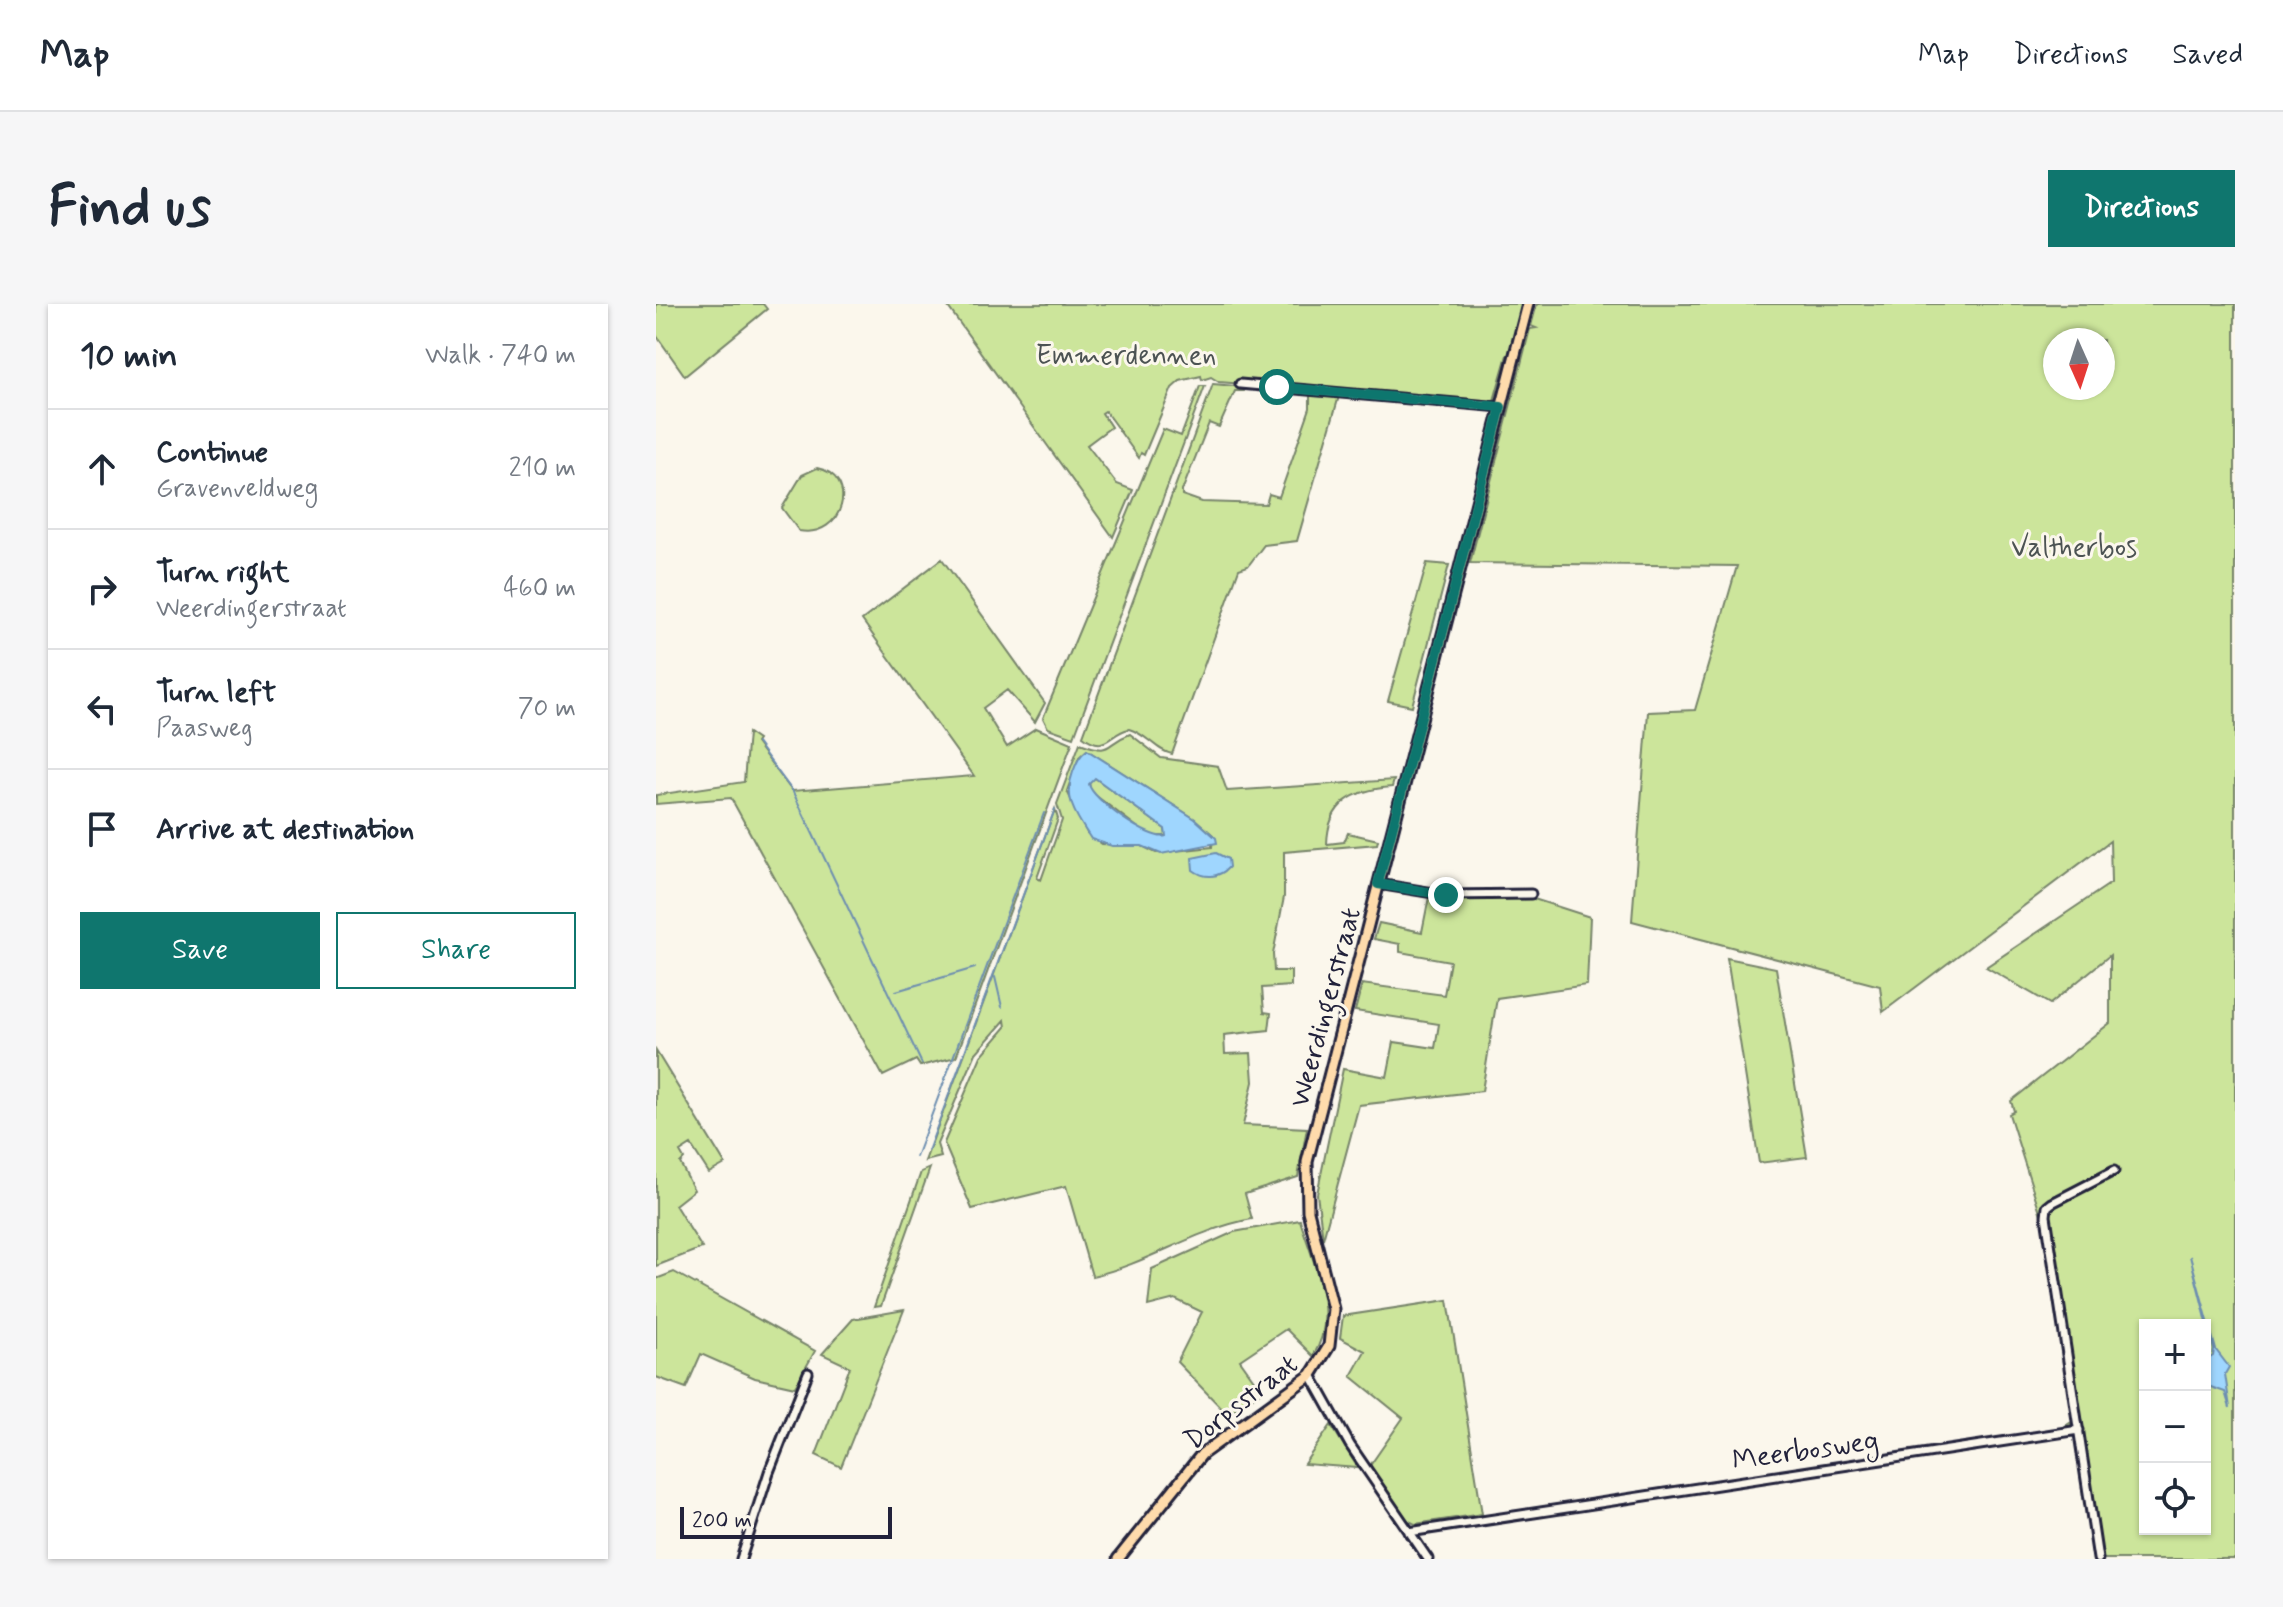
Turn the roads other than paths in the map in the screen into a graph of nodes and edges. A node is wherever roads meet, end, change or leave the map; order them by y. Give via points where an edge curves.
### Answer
1 (1528, 304) edge
2 (1240, 384) dead end
3 (1501, 407) junction
4 (1378, 884) junction
5 (1531, 894) dead end
6 (2114, 1171) dead end
7 (1308, 1211) joint
8 (808, 1373) dead end
9 (1311, 1375) junction
10 (2079, 1430) junction
11 (1409, 1532) junction
12 (741, 1559) edge
13 (1118, 1559) edge
14 (1428, 1559) edge
15 (2098, 1559) edge

1 - 3 main road, Weerdingerstraat
2 - 3 street
3 - 4 main road, Weerdingerstraat
4 - 5 street via 1446,895
4 - 7 main road, Weerdingerstraat via 1307,1162
6 - 10 street via 2047,1207
7 - 9 main road, Dorpsstraat via 1334,1319 1329,1346
8 - 12 street
9 - 11 street
9 - 13 main road, Dorpsstraat via 1202,1454
10 - 11 street, Meerbosweg
10 - 15 street
11 - 14 street

